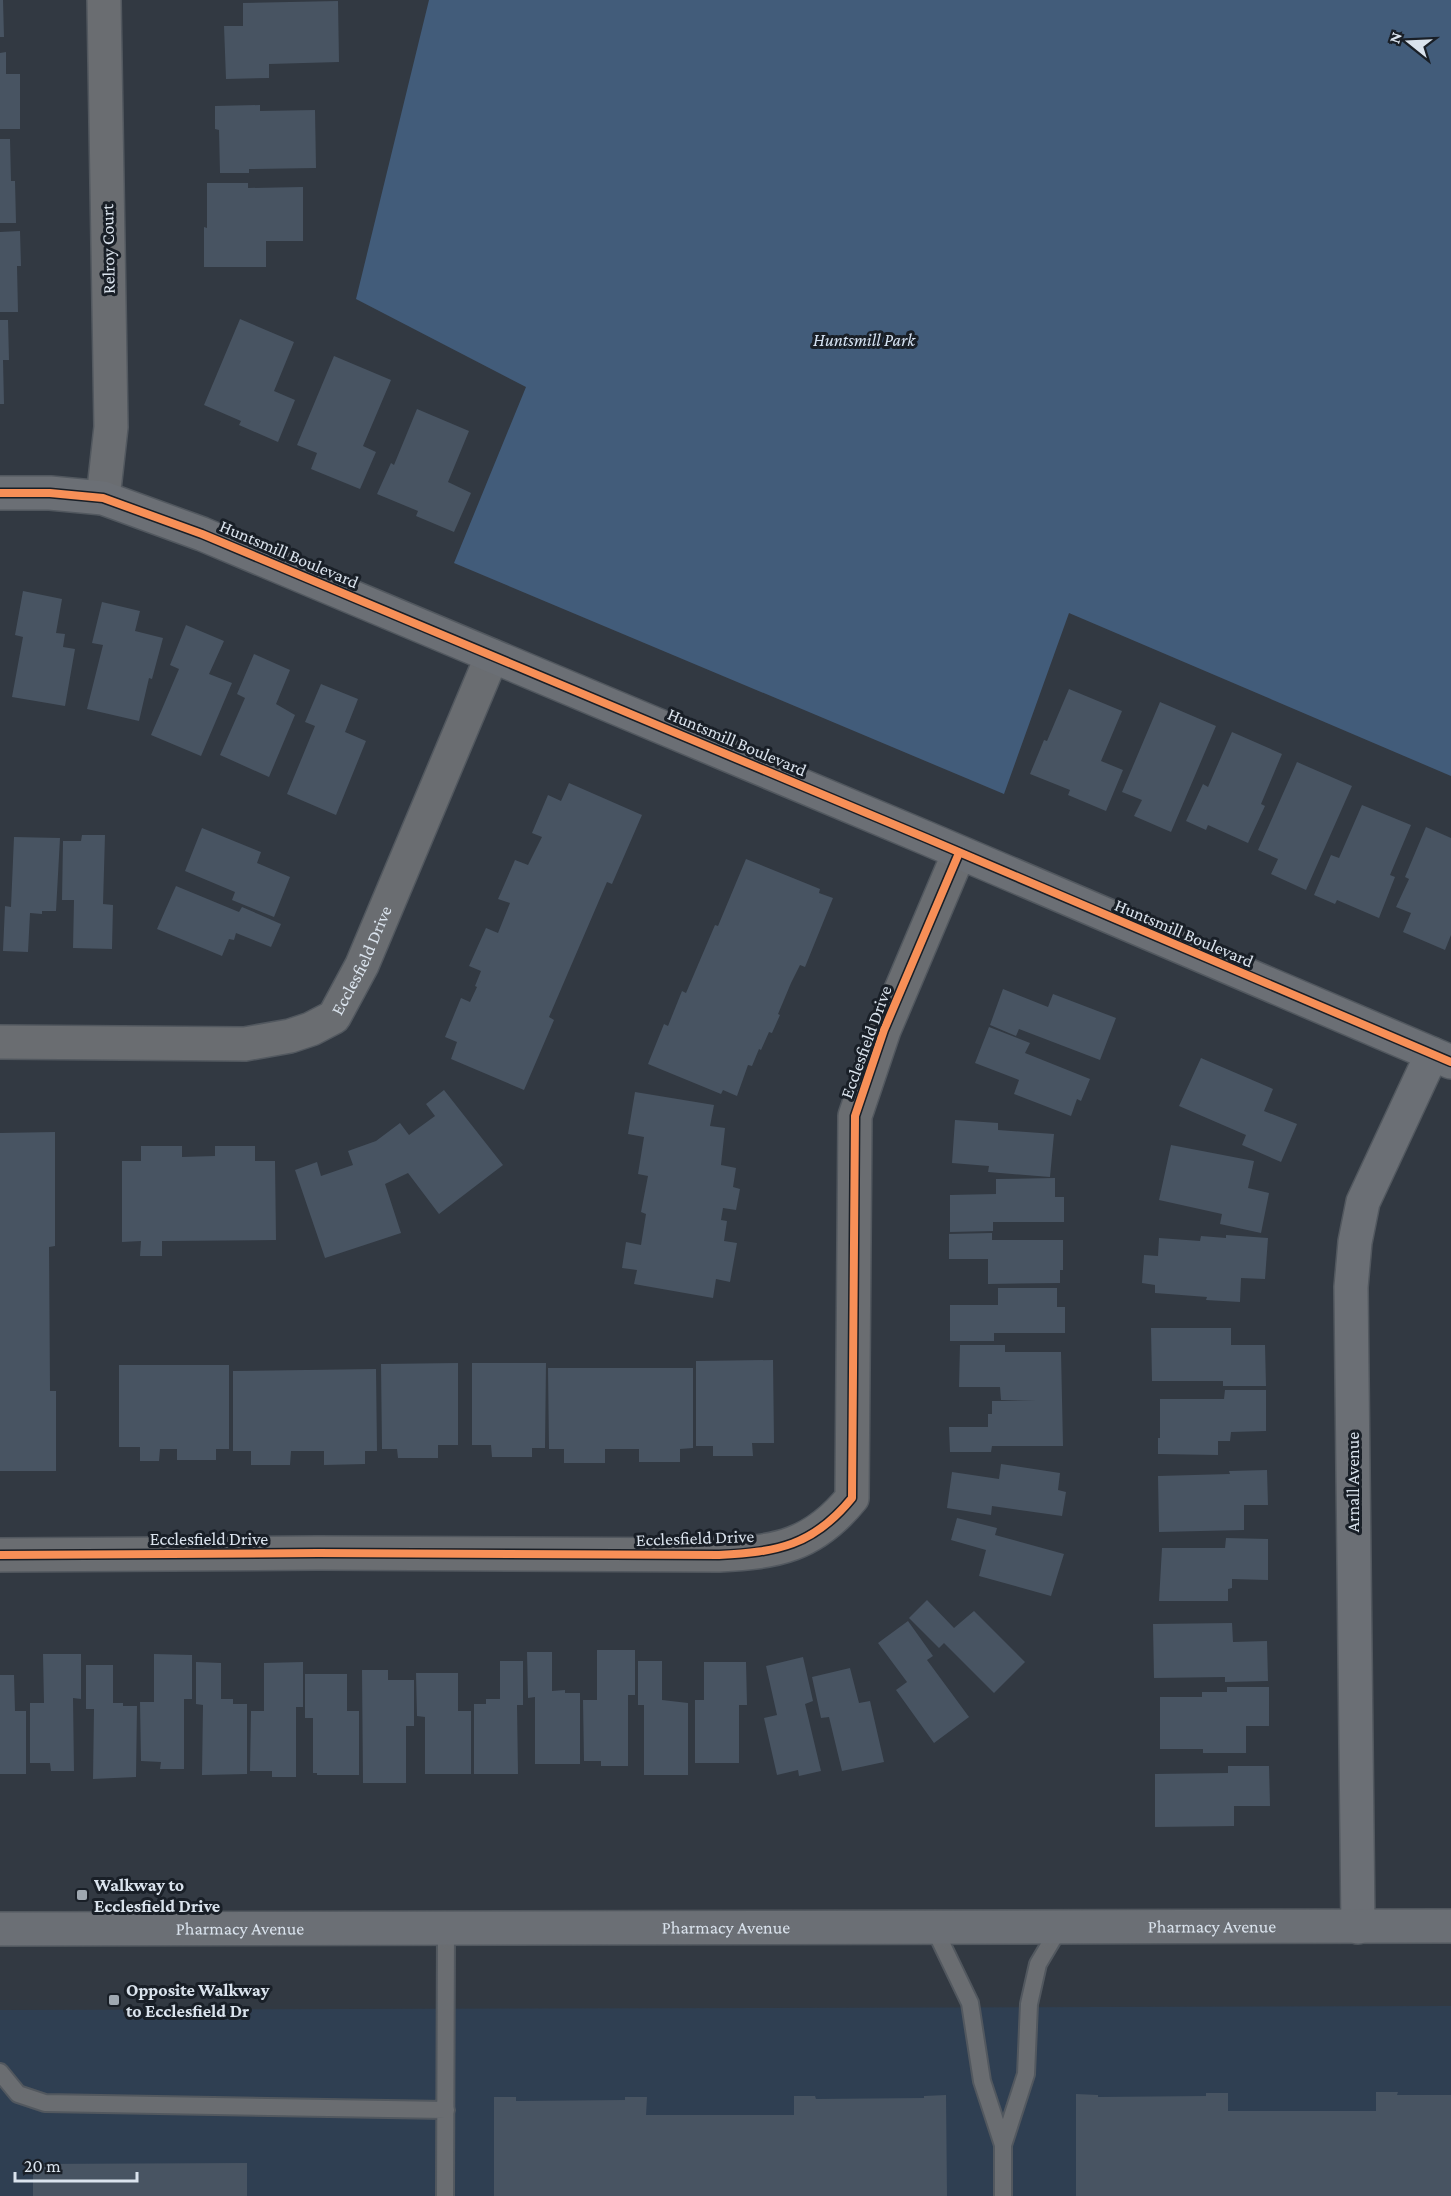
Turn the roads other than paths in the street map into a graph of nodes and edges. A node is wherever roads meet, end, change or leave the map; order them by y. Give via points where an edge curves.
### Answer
1 (104, 0) edge
2 (0, 493) edge
3 (103, 498) junction
4 (492, 656) junction
5 (959, 854) junction
6 (0, 1042) edge
7 (1442, 1058) edge
8 (0, 1555) edge
9 (1451, 1926) edge
10 (1060, 1927) junction
11 (1358, 1927) junction
12 (446, 1928) junction
13 (934, 1928) junction
14 (0, 1929) edge
15 (0, 2072) edge
16 (446, 2110) junction
17 (1003, 2145) junction
18 (446, 2196) edge
19 (1003, 2196) edge

1 - 3 street, Relroy Court via 111,427
2 - 3 street, Huntsmill Boulevard
3 - 4 street, Huntsmill Boulevard via 202,534
4 - 5 street, Huntsmill Boulevard
4 - 6 street, Ecclesfield Drive via 362,965 334,1017 290,1036 244,1044
5 - 7 street, Huntsmill Boulevard
5 - 8 street, Ecclesfield Drive via 884,1030 855,1116 852,1498 838,1516 815,1534 751,1554 709,1556
7 - 11 street, Arnall Avenue via 1364,1202 1355,1242 1351,1287
9 - 11 street, Pharmacy Avenue
10 - 11 street, Pharmacy Avenue
10 - 13 street, Pharmacy Avenue
10 - 17 lane via 1038,1964 1029,2004 1026,2074
12 - 13 street, Pharmacy Avenue
12 - 14 street, Pharmacy Avenue
12 - 16 lane
13 - 17 lane via 970,2003 982,2080
15 - 16 lane via 18,2094 45,2103
16 - 18 lane
17 - 19 lane

